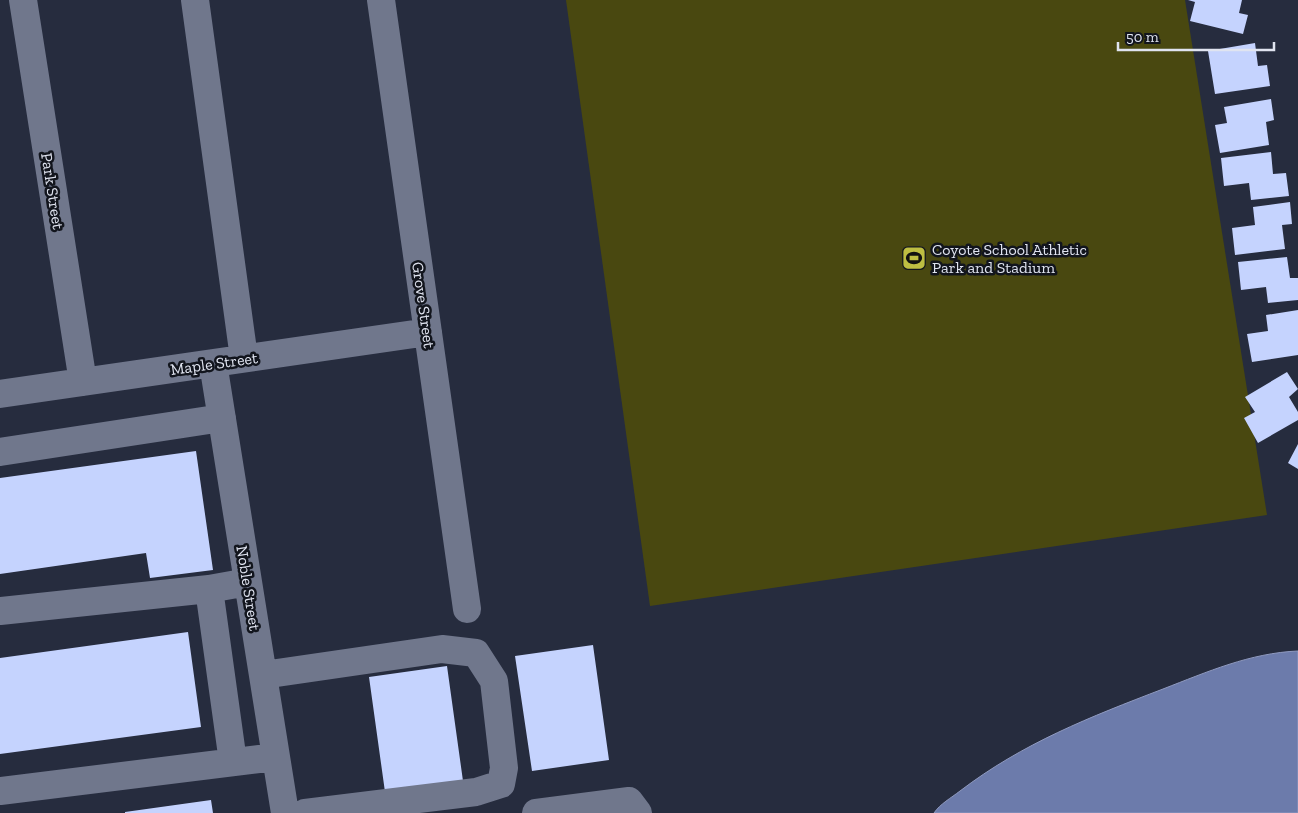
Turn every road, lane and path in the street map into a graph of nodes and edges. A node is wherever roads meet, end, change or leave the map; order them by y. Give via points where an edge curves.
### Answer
1 (23, 0) edge
2 (195, 0) edge
3 (381, 0) edge
4 (428, 332) junction
5 (244, 358) junction
6 (213, 363) junction
7 (83, 382) junction
8 (0, 394) edge
9 (222, 418) junction
10 (0, 452) edge
11 (248, 582) junction
12 (209, 589) junction
13 (467, 610) dead end
14 (0, 611) edge
15 (263, 675) junction
16 (276, 758) junction
17 (233, 762) junction
18 (0, 791) edge
19 (565, 811) edge
20 (285, 813) edge
21 (305, 813) edge
22 (536, 813) edge
23 (638, 813) edge

1 - 7 street, Park Street
2 - 5 street
3 - 4 street, Grove Street
4 - 5 street, Maple Street
4 - 13 street, Grove Street
5 - 6 street, Maple Street
6 - 7 street, Maple Street
6 - 9 street, Noble Street
7 - 8 street, Maple Street
9 - 10 street
9 - 11 street, Noble Street
11 - 12 street
11 - 15 street, Noble Street
12 - 14 street
12 - 17 street
15 - 16 street, Noble Street
15 - 21 street via 442,649 476,653 494,681 504,768 501,784 476,792
16 - 17 street
16 - 20 street, Noble Street
17 - 18 street
19 - 22 street
19 - 23 street via 629,802

